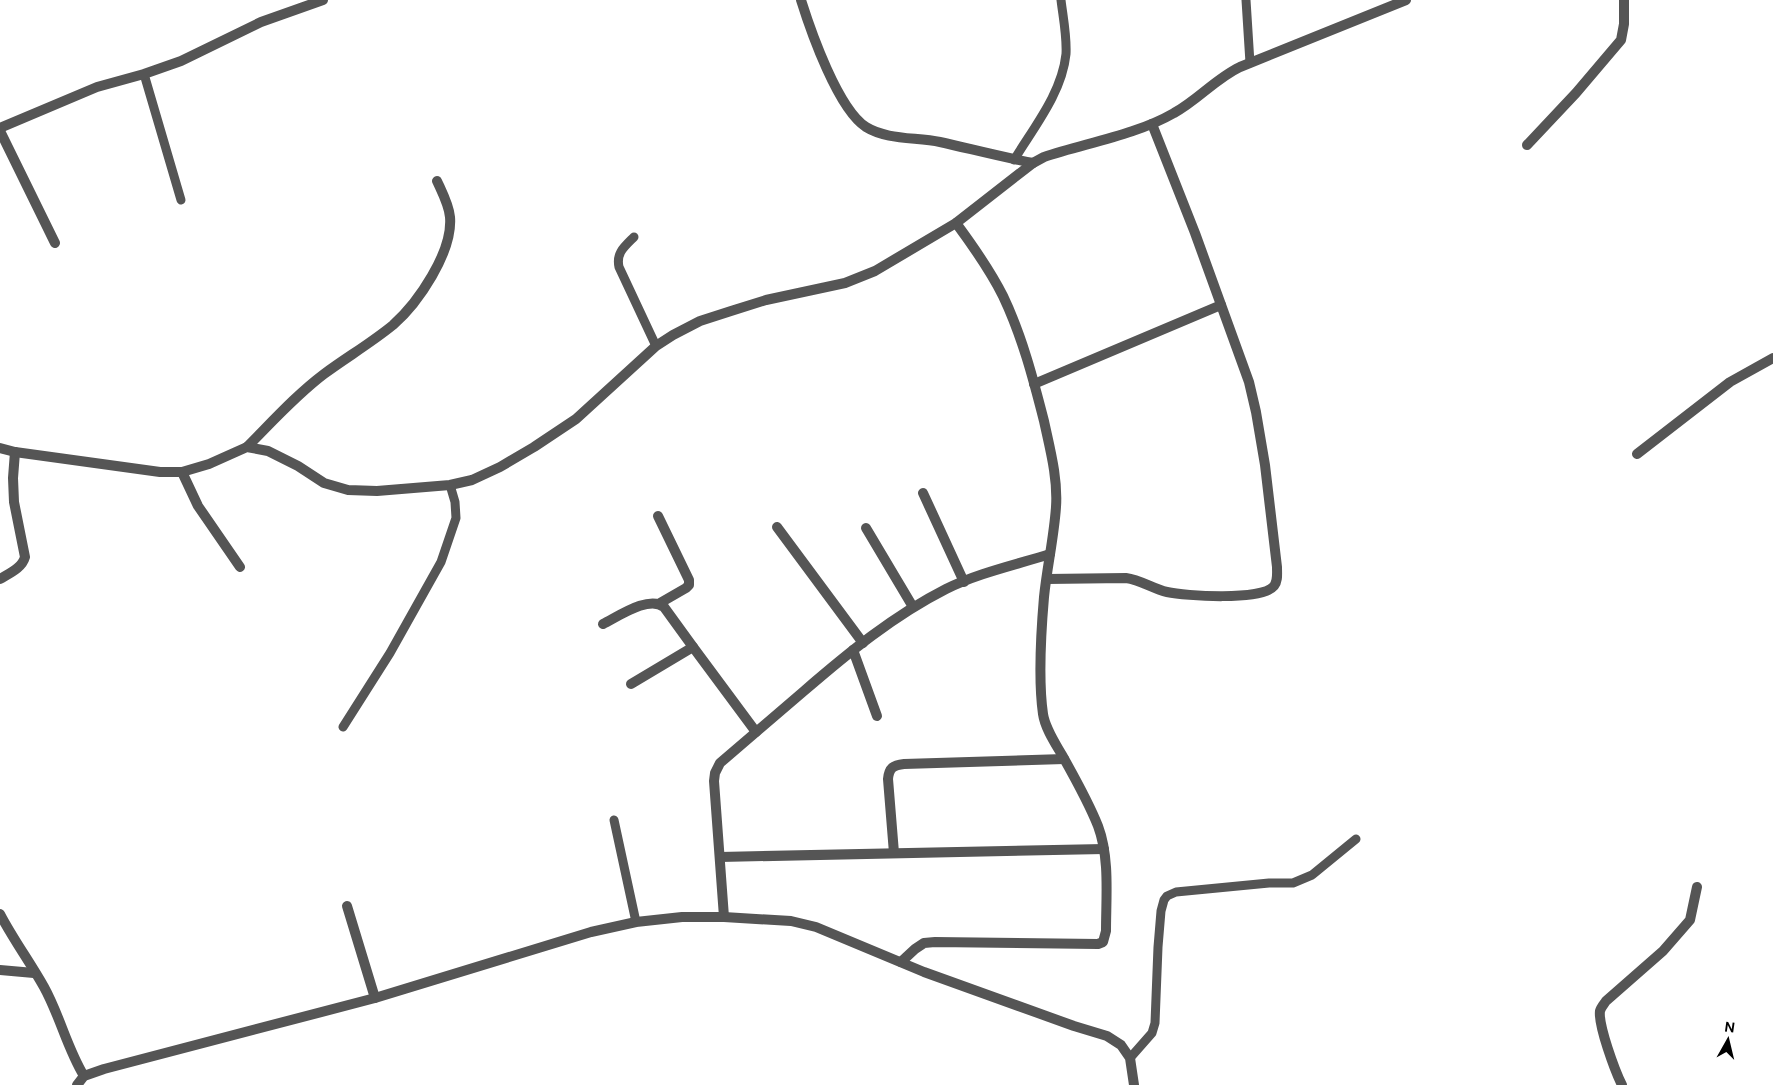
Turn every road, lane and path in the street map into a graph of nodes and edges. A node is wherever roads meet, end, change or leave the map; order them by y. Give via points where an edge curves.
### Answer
1 (323, 0) edge
2 (801, 0) edge
3 (1061, 0) edge
4 (1246, 0) edge
5 (1406, 0) edge
6 (1624, 0) edge
7 (1250, 63) junction
8 (144, 74) junction
9 (1152, 124) junction
10 (0, 130) edge
11 (1527, 145) dead end
12 (1014, 160) junction
13 (1033, 164) junction
14 (437, 181) dead end
15 (181, 200) dead end
16 (956, 223) junction
17 (634, 237) dead end
18 (55, 243) dead end
19 (1221, 305) junction
20 (656, 346) junction
21 (1773, 358) edge
22 (1034, 384) junction
23 (247, 447) junction
24 (0, 448) edge
25 (15, 452) junction
26 (1637, 454) dead end
27 (182, 472) junction
28 (450, 485) junction
29 (923, 493) dead end
30 (658, 516) dead end
31 (776, 526) dead end
32 (866, 528) dead end
33 (1050, 554) junction
34 (240, 566) dead end
35 (0, 579) edge
36 (1047, 579) junction
37 (964, 582) junction
38 (660, 603) junction
39 (913, 607) junction
40 (604, 624) dead end
41 (863, 643) junction
42 (692, 648) junction
43 (853, 650) junction
44 (631, 684) dead end
45 (877, 716) dead end
46 (343, 727) dead end
47 (756, 732) junction
48 (1064, 759) junction
49 (614, 820) dead end
50 (1356, 839) dead end
51 (1104, 849) junction
52 (894, 853) junction
53 (720, 857) junction
54 (1697, 887) dead end
55 (347, 906) dead end
56 (0, 914) edge
57 (724, 917) junction
58 (636, 922) junction
59 (901, 962) junction
60 (0, 970) edge
61 (34, 972) junction
62 (375, 998) junction
63 (1130, 1058) junction
64 (84, 1076) junction
65 (77, 1085) edge
66 (1134, 1085) edge
67 (1622, 1085) edge

1 - 8 street via 261,22 181,61
2 - 12 street via 831,78 855,118 866,127 882,134 938,142
3 - 12 lane via 1066,40 1062,74 1048,105
4 - 7 lane
5 - 7 street
6 - 11 street via 1621,40
7 - 9 street via 1224,75 1176,112
8 - 10 street via 98,87
8 - 15 lane
9 - 13 street via 1051,154
9 - 19 street
10 - 18 street
12 - 13 street
13 - 16 street
14 - 23 street via 450,215 450,229 432,275 413,302 394,324 323,374
16 - 20 street via 875,271 845,283 731,311 700,322
16 - 22 street via 1002,295 1026,352
17 - 20 lane via 619,252 617,260
19 - 22 street
19 - 36 street via 1249,382 1256,412 1277,568 1276,584 1265,592 1230,596 1175,594 1126,578
20 - 28 street via 576,419 493,470 472,480
21 - 26 street via 1724,387
22 - 33 street via 1052,455 1056,489
23 - 27 street
23 - 28 street via 268,451 324,483 348,490
24 - 25 street
25 - 27 street via 160,472
25 - 35 street via 14,502 25,557 24,563
27 - 34 street via 198,506
28 - 46 lane via 456,518 441,562 390,653
29 - 37 street
30 - 38 street via 689,580 686,588
31 - 41 street
32 - 39 street
33 - 36 street
33 - 37 street
36 - 48 street via 1041,698 1043,717
37 - 39 street
38 - 40 street via 646,603
38 - 42 street
39 - 41 street
41 - 43 street
42 - 44 street
42 - 47 street
43 - 45 street
43 - 47 street
47 - 53 street via 720,763 715,773
48 - 51 street via 1098,827
48 - 52 street via 892,767 888,778
49 - 58 lane
50 - 63 lane via 1312,875 1293,883 1176,892 1167,896 1161,911 1155,1023 1152,1033
51 - 52 street
51 - 59 street via 1106,931 1102,942 924,943
52 - 53 street
53 - 57 street
54 - 67 street via 1690,920 1663,951 1600,1010 1609,1051
55 - 62 street
56 - 61 street
57 - 58 street
57 - 59 street via 791,921 816,927
58 - 62 street via 591,932
59 - 63 street via 1010,1004 1107,1036 1121,1045
60 - 61 street
61 - 64 street
62 - 64 street
63 - 66 street
64 - 65 street

